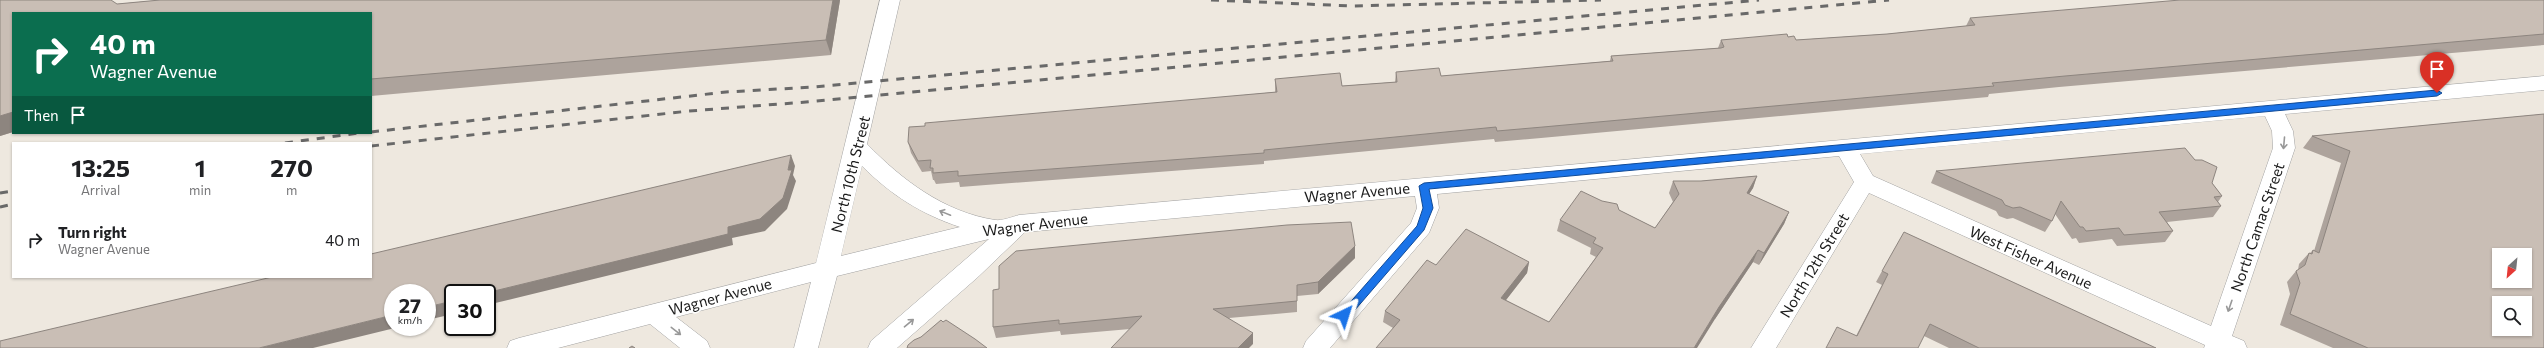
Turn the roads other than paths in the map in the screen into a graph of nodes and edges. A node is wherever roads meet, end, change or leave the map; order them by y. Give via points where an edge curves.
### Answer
1 (890, 0) edge
2 (2544, 84) edge
3 (2270, 108) junction
4 (855, 145) junction
5 (1845, 148) junction
6 (1865, 182) junction
7 (1424, 186) junction
8 (1019, 224) junction
9 (995, 228) junction
10 (827, 268) junction
11 (654, 314) junction
12 (2223, 346) edge
13 (519, 348) edge
14 (698, 348) edge
15 (806, 348) edge
16 (880, 348) edge
17 (1315, 348) edge
18 (1763, 348) edge

1 - 4 street, North 10th Street via 866,108
2 - 3 street, Wagner Avenue
3 - 5 street, Wagner Avenue
3 -> 12 street, North Camac Street via 2280,122 2285,137 2284,148
9 -> 4 street via 949,215 912,198 879,171
4 - 10 street, North 10th Street
5 - 6 street
5 - 7 street, Wagner Avenue
6 - 12 street, West Fisher Avenue
6 - 18 street, North 12th Street
7 - 8 street, Wagner Avenue
7 - 17 street via 1428,208 1421,227
8 - 9 street, Wagner Avenue
16 -> 8 street via 970,271
9 - 10 street, Wagner Avenue
10 - 11 street, Wagner Avenue
10 - 15 street, North 10th Street
11 - 13 street, Wagner Avenue
11 -> 14 street

